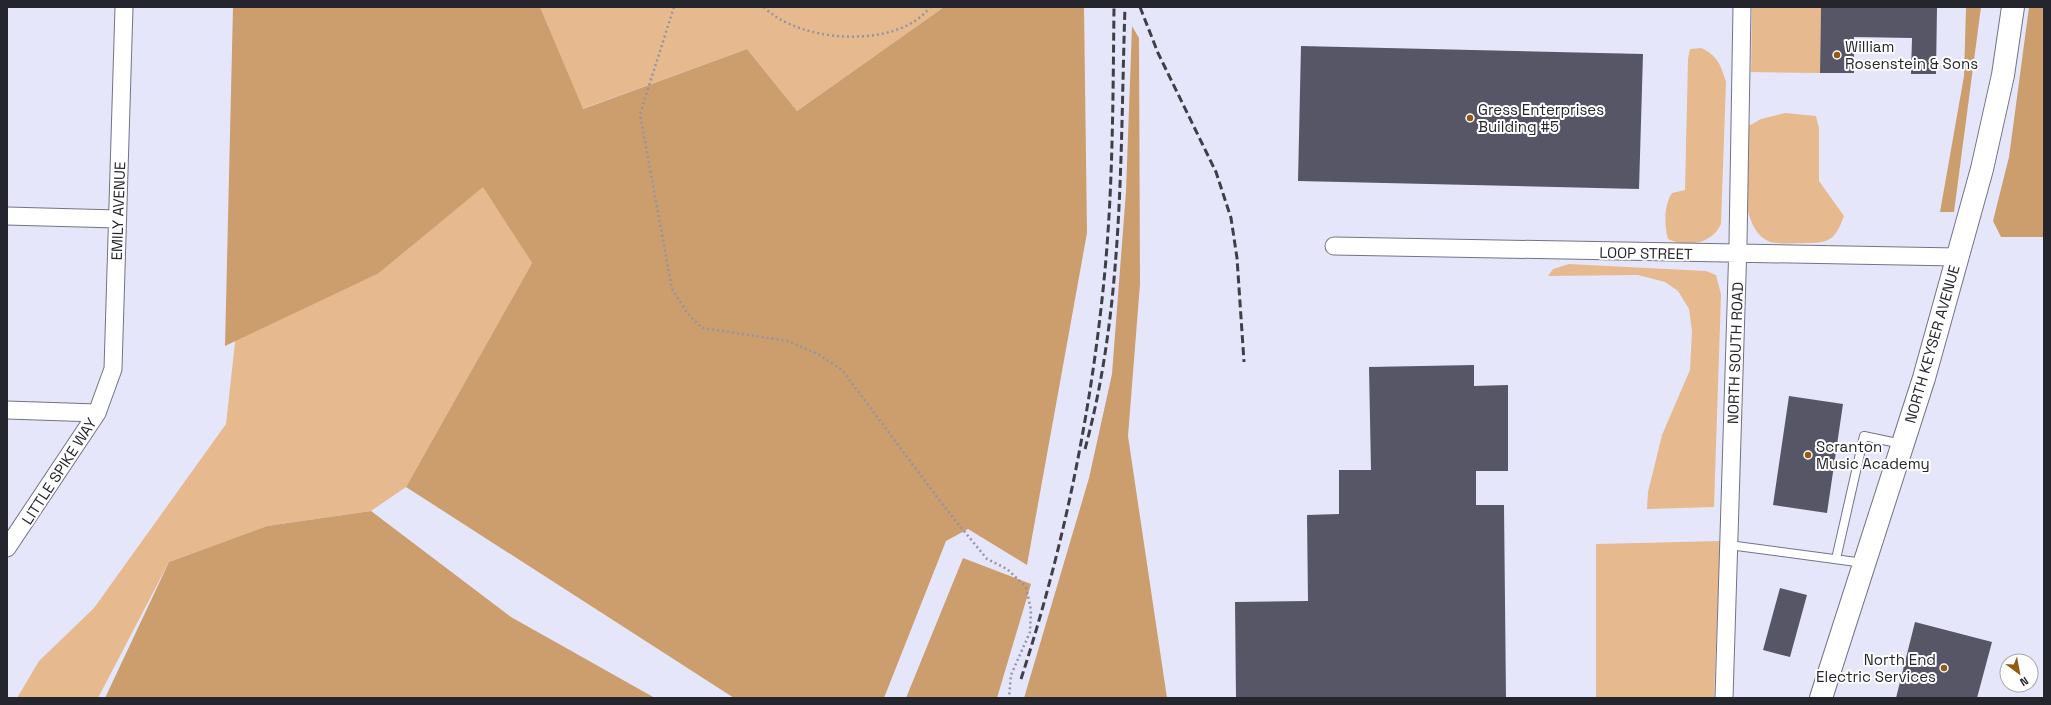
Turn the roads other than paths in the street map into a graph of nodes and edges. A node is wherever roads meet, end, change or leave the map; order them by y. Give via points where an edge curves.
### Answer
1 (124, 7) edge
2 (1742, 7) edge
3 (2013, 7) edge
4 (7, 216) edge
5 (117, 219) junction
6 (1334, 246) dead end
7 (1738, 255) junction
8 (1957, 258) junction
9 (7, 410) edge
10 (97, 413) junction
11 (1902, 444) junction
12 (1729, 545) junction
13 (7, 548) edge
14 (1836, 559) junction
15 (1864, 563) junction
16 (1724, 698) edge
17 (1821, 698) edge

1 - 5 street, EMILY AVENUE
2 - 7 street, NORTH SOUTH ROAD
3 - 8 main road, NORTH KEYSER AVENUE via 2003,76 1991,130
4 - 5 street
5 - 10 street, EMILY AVENUE via 113,369
6 - 7 street, LOOP STREET
7 - 8 street, LOOP STREET
7 - 12 street, NORTH SOUTH ROAD
8 - 11 main road, NORTH KEYSER AVENUE via 1924,378
9 - 10 street
10 - 13 street, LITTLE SPIKE WAY
11 - 14 lane via 1864,436
11 - 15 main road, NORTH KEYSER AVENUE
12 - 14 lane
12 - 16 street, NORTH SOUTH ROAD
14 - 15 lane
15 - 17 main road, NORTH KEYSER AVENUE

